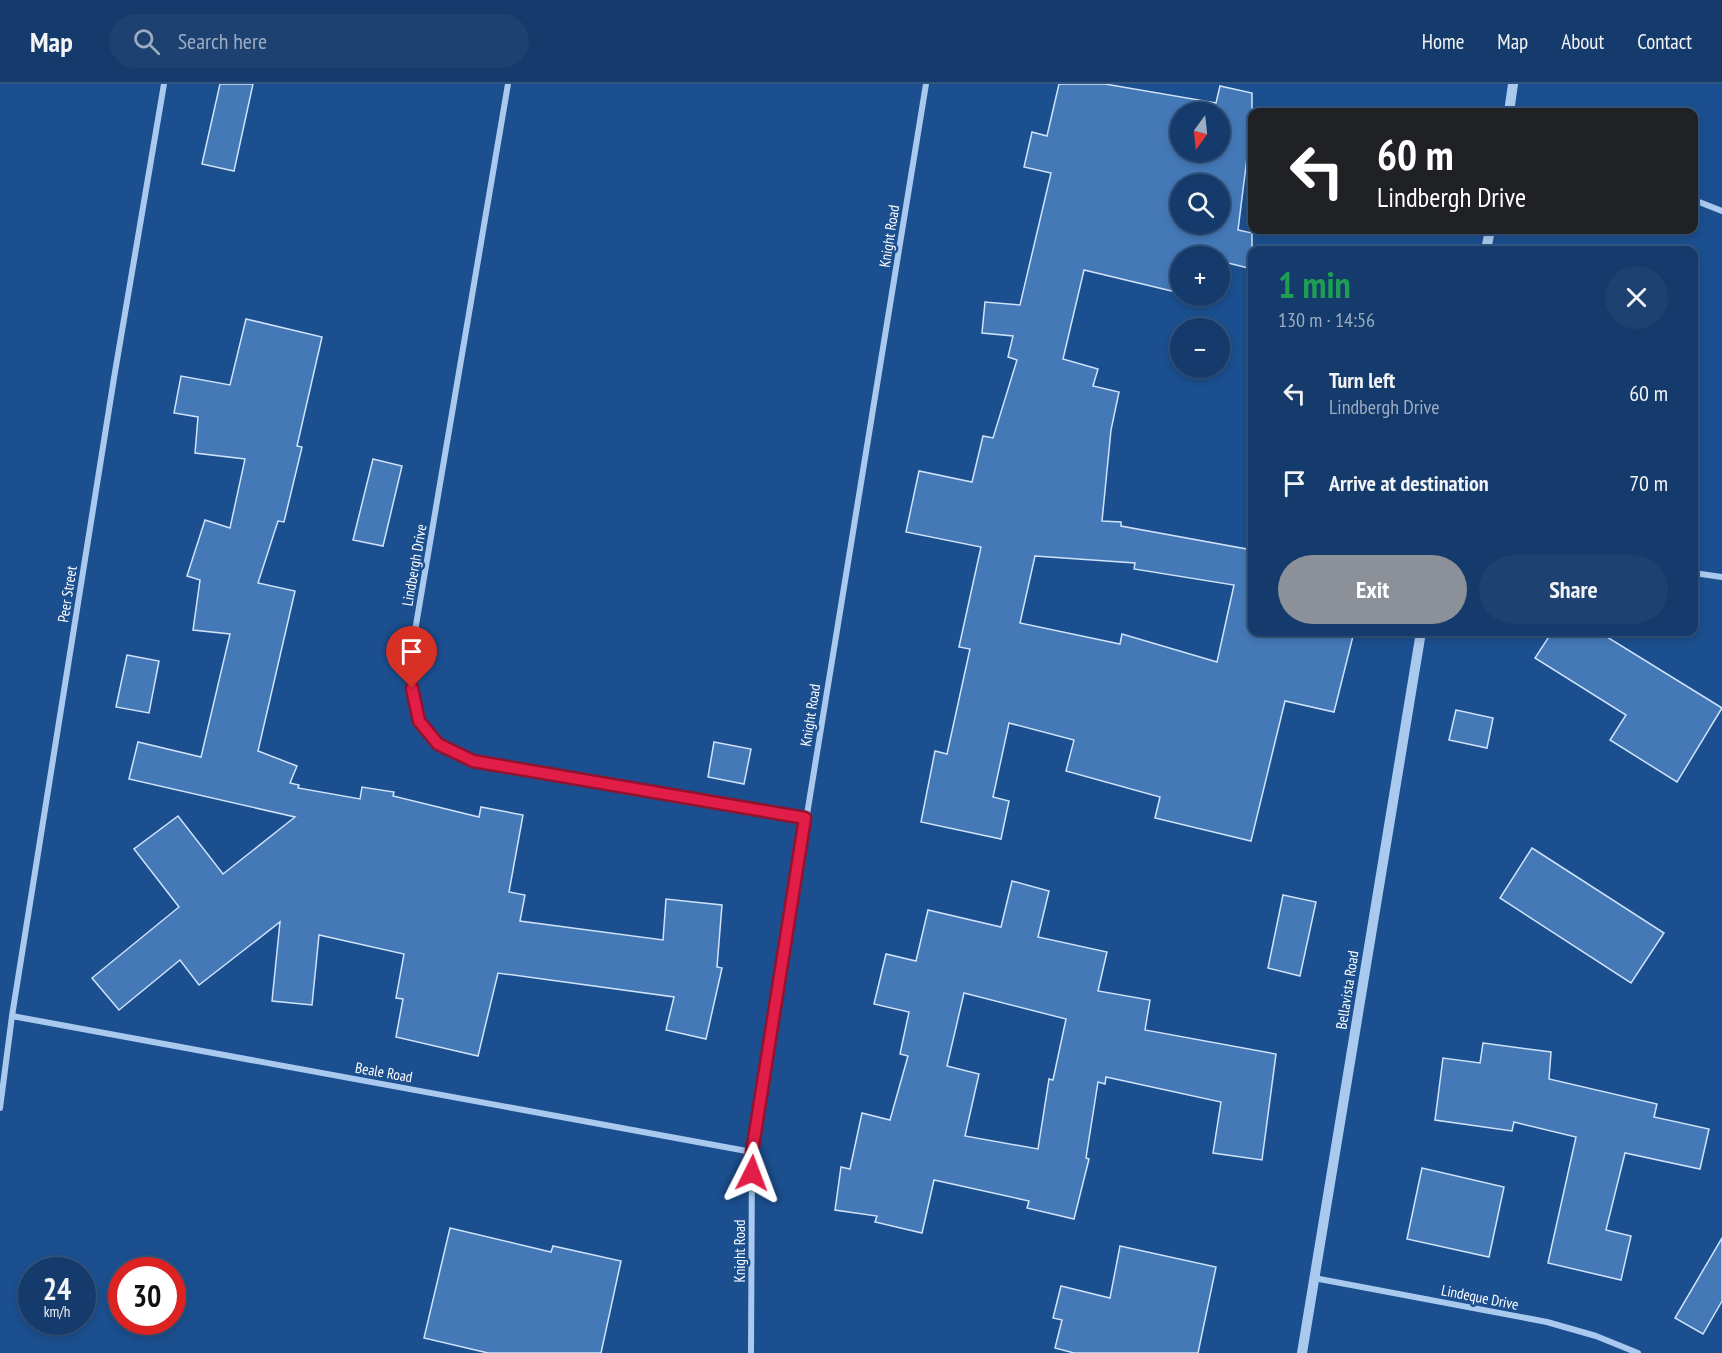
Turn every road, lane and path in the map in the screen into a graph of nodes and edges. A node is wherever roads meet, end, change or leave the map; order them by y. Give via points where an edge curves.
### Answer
1 (164, 84) edge
2 (508, 84) edge
3 (926, 84) edge
4 (1513, 84) edge
5 (1510, 108) edge
6 (1698, 202) edge
7 (1722, 211) edge
8 (1698, 574) edge
9 (1722, 577) edge
10 (1420, 636) edge
11 (805, 818) junction
12 (12, 1016) junction
13 (0, 1108) edge
14 (752, 1152) junction
15 (1314, 1278) junction
16 (751, 1353) edge
17 (1302, 1353) edge
18 (1638, 1353) edge

1 - 12 street, Peer Street
2 - 11 street, Lindbergh Drive via 416,625 412,688 419,721 438,744 473,761
3 - 11 street, Knight Road
4 - 5 street
6 - 7 street
8 - 9 street
10 - 15 street, Bellavista Road
11 - 14 street, Knight Road
12 - 13 street, Peer Street
12 - 14 street, Beale Road
14 - 16 street, Knight Road
15 - 17 street, Bellavista Road
15 - 18 street, Lindeque Drive via 1546,1322

